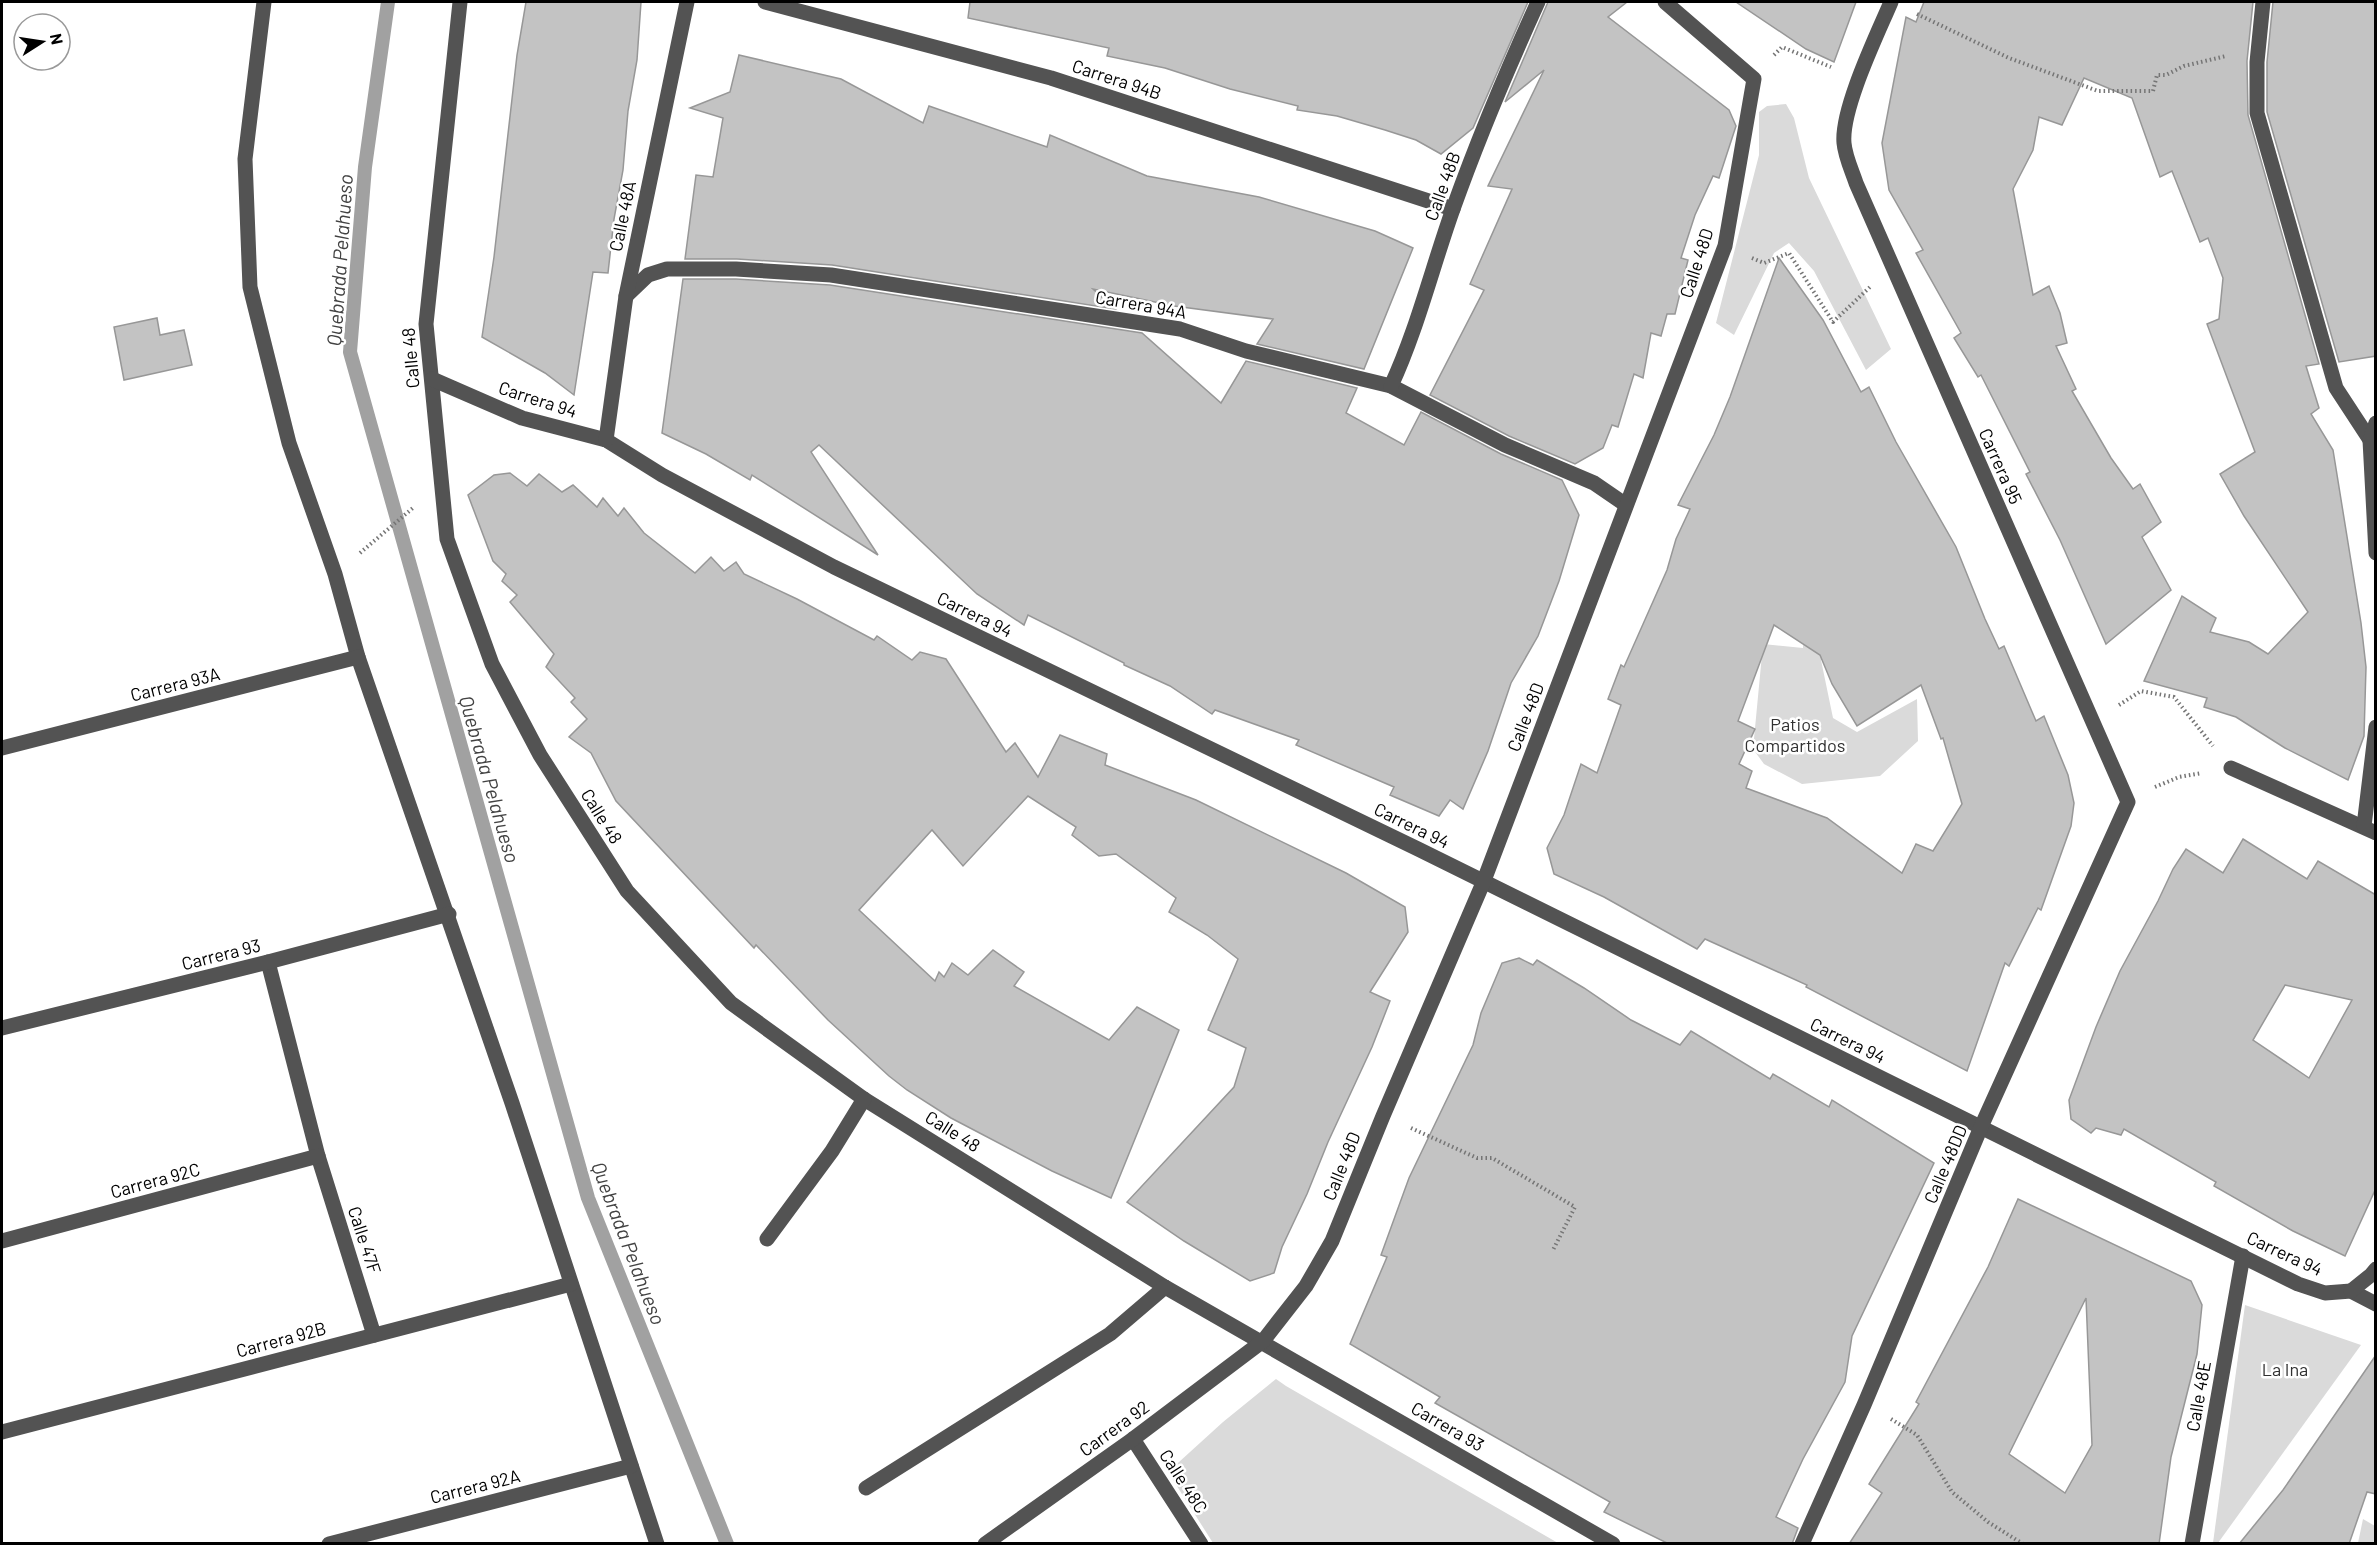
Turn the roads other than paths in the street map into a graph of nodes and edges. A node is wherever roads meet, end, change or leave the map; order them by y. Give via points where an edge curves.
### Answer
1 (264, 2) edge
2 (460, 2) edge
3 (687, 2) edge
4 (765, 2) edge
5 (1538, 2) edge
6 (1665, 2) edge
7 (1891, 2) edge
8 (2263, 2) edge
9 (1453, 209) junction
10 (626, 296) junction
11 (432, 379) junction
12 (1391, 386) junction
13 (2376, 423) edge
14 (606, 440) junction
15 (2370, 440) junction
16 (1626, 505) junction
17 (2376, 553) edge
18 (358, 657) junction
19 (2376, 727) edge
20 (2, 748) edge
21 (2231, 768) road end
22 (2128, 802) joint
23 (2370, 830) edge
24 (1483, 883) junction
25 (449, 914) junction
26 (268, 962) junction
27 (2, 1028) edge
28 (864, 1099) junction
29 (1981, 1127) junction
30 (318, 1156) junction
31 (767, 1239) dead end
32 (2, 1241) edge
33 (2243, 1256) junction
34 (2376, 1269) edge
35 (571, 1284) junction
36 (1165, 1287) junction
37 (2351, 1291) junction
38 (2376, 1304) edge
39 (374, 1335) junction
40 (1263, 1341) junction
41 (2, 1432) edge
42 (1133, 1439) junction
43 (631, 1466) junction
44 (866, 1488) dead end
45 (328, 1544) edge
46 (657, 1544) edge
47 (986, 1544) edge
48 (1202, 1544) edge
49 (1613, 1544) edge
50 (1802, 1544) edge
51 (2192, 1544) edge

1 - 18 street via 245,159 250,287 289,443 335,574
2 - 11 street, Calle 48 via 426,324
3 - 10 street, Calle 48A
4 - 9 street, Carrera 94B via 1051,78
5 - 9 street, Calle 48B via 1498,90
6 - 16 street, Calle 48D via 1754,79 1725,246
7 - 22 street, Carrera 95 via 1859,79 1845,122 1844,143 1856,183
8 - 15 street via 2257,113 2336,388
9 - 12 street, Calle 48B
10 - 12 street, Carrera 94A via 648,276 667,269 831,275 1180,329 1246,351
10 - 14 street, Calle 48A
11 - 14 street, Carrera 94 via 522,418
11 - 28 street, Calle 48 via 447,539 492,664 540,755 627,891 732,1003
12 - 16 street, Carrera 94A via 1505,445 1594,483
13 - 15 street
14 - 24 street, Carrera 94 via 662,475 834,567
15 - 17 street
16 - 24 street, Calle 48D
18 - 20 street, Carrera 93A
18 - 25 street
19 - 23 street
21 - 23 street
22 - 29 street, Calle 48DD
24 - 29 street, Carrera 94
24 - 40 street, Calle 48D via 1332,1241 1306,1286
25 - 26 street, Carrera 93
25 - 35 street
26 - 27 street, Carrera 93
26 - 30 street, Calle 47F
28 - 31 street via 832,1151
28 - 36 street, Calle 48
29 - 33 street, Carrera 94
29 - 50 street, Calle 48DD
30 - 32 street, Carrera 92C
30 - 39 street, Calle 47F
33 - 37 street, Carrera 94 via 2325,1293
33 - 51 street, Calle 48E
34 - 37 street
35 - 39 street, Carrera 92B
35 - 43 street
36 - 40 street, Calle 48
36 - 44 street via 1110,1334
37 - 38 street, Carrera 94
39 - 41 street, Carrera 92B
40 - 42 street, Carrera 92
40 - 49 street, Carrera 93
42 - 47 street, Carrera 92
42 - 48 street, Calle 48C
43 - 45 street, Carrera 92A
43 - 46 street

